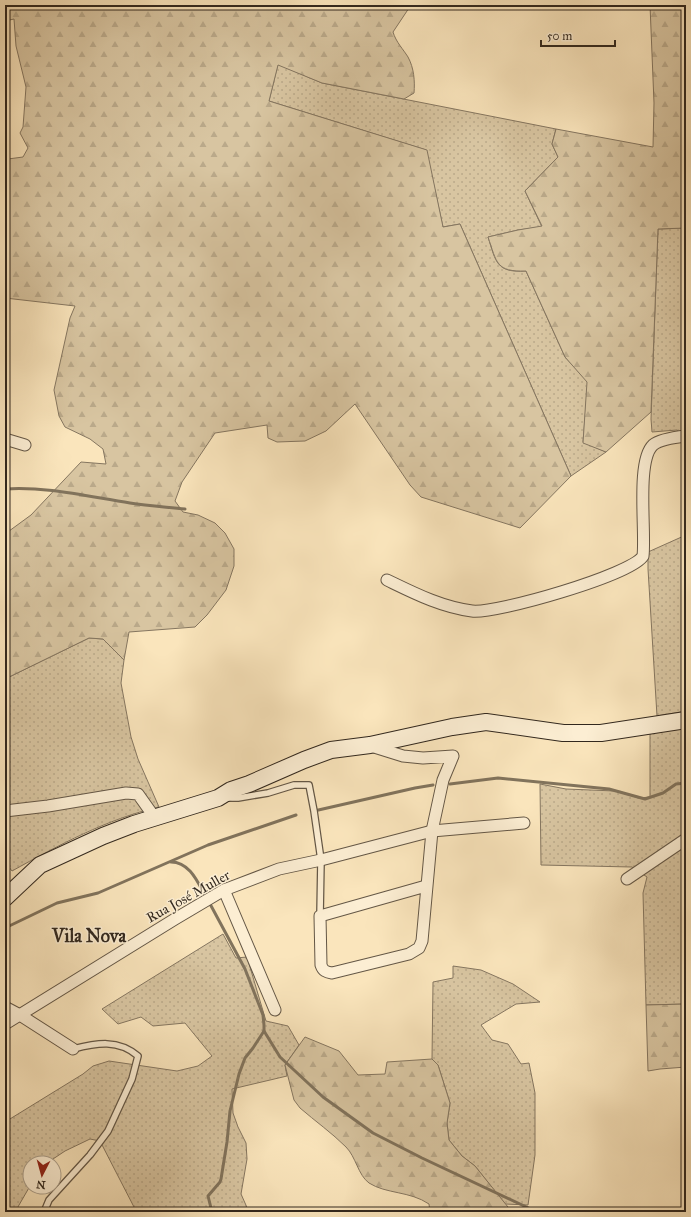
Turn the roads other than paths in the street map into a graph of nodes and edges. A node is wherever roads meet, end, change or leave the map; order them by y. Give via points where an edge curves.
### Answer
1 (686, 436) edge
2 (5, 439) edge
3 (25, 445) dead end
4 (387, 580) dead end
5 (686, 720) edge
6 (370, 746) junction
7 (218, 798) junction
8 (5, 811) edge
9 (155, 818) junction
10 (524, 823) dead end
11 (432, 831) junction
12 (686, 839) edge
13 (321, 860) junction
14 (627, 879) dead end
15 (426, 886) junction
16 (224, 890) junction
17 (5, 898) edge
18 (320, 916) junction
19 (5, 1007) edge
20 (275, 1010) dead end
21 (20, 1015) junction
22 (5, 1024) edge
23 (73, 1049) joint
24 (44, 1212) edge

1 - 4 street via 671,438 654,445 648,453 644,478 643,556 634,564 592,582 487,611 473,611 430,600
2 - 3 street
5 - 6 street via 593,733 563,733 486,722
6 - 7 street via 331,750 231,790
6 - 11 street via 404,756 453,756 443,780
7 - 9 street
7 - 13 lane via 238,798 294,785 309,785
8 - 9 street via 126,793 138,794
9 - 17 street via 103,836 40,865
10 - 11 street, Rua José Muller
11 - 13 street, Rua José Muller
11 - 15 street
12 - 14 street
13 - 16 street, Rua José Muller via 279,869
13 - 18 lane
15 - 18 street
15 - 18 street via 422,940 419,948 409,954 332,973 326,972 321,965
16 - 20 street
16 - 21 street, Rua José Muller
19 - 21 street
21 - 22 street, Rua José Muller
21 - 23 street
23 - 24 lane via 92,1044 112,1044 130,1049 138,1056 132,1079 108,1131 49,1200

